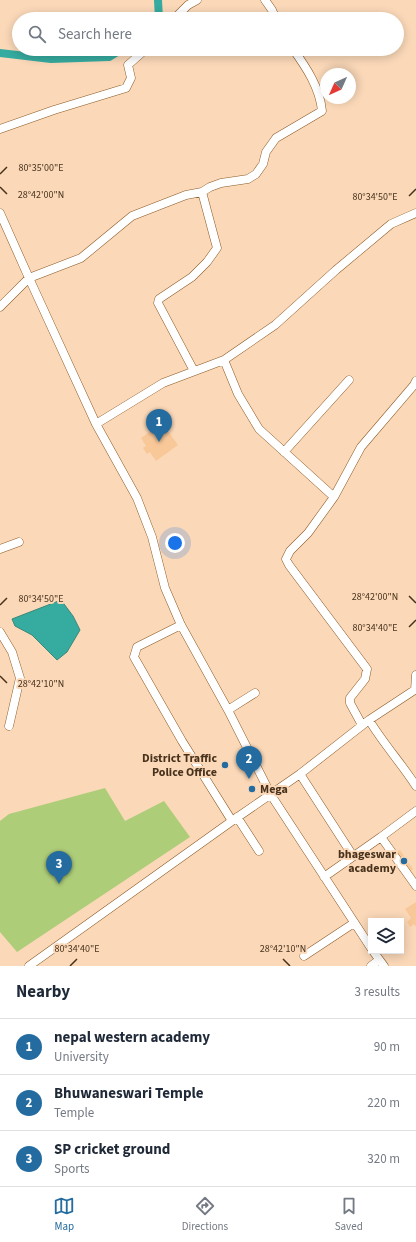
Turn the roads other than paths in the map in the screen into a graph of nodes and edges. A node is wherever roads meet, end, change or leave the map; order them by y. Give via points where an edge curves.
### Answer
1 (196, 0) edge
2 (265, 0) edge
3 (182, 12) edge
4 (273, 12) edge
5 (138, 56) edge
6 (298, 56) edge
7 (0, 129) edge
8 (202, 192) junction
9 (0, 213) edge
10 (416, 213) edge
11 (28, 278) junction
12 (0, 307) edge
13 (224, 360) junction
14 (194, 371) junction
15 (349, 380) dead end
16 (416, 381) edge
17 (96, 424) junction
18 (284, 452) junction
19 (334, 497) junction
20 (19, 542) dead end
21 (0, 549) edge
22 (181, 625) junction
23 (0, 632) edge
24 (416, 675) edge
25 (415, 690) edge
26 (255, 693) dead end
27 (228, 710) junction
28 (369, 720) junction
29 (362, 725) junction
30 (9, 726) dead end
31 (300, 774) junction
32 (416, 786) edge
33 (271, 795) junction
34 (416, 811) edge
35 (235, 819) junction
36 (382, 837) junction
37 (259, 851) dead end
38 (353, 856) junction
39 (324, 877) junction
40 (416, 886) edge
41 (354, 923) junction
42 (368, 944) edge
43 (375, 954) edge
44 (304, 956) dead end
45 (382, 963) edge
46 (29, 966) edge
47 (371, 966) edge

1 - 3 street
2 - 4 street
5 - 7 street via 128,65 131,78 126,88
6 - 8 street via 307,68 321,100 322,111 276,138 256,174 248,179 221,183
8 - 11 street via 186,194 132,216 81,258
8 - 14 street via 217,248 192,277 159,299 158,303
9 - 11 street
10 - 13 street via 392,224 275,325
11 - 12 street
11 - 17 street
13 - 14 street
13 - 18 street via 238,394 259,429
14 - 17 street via 163,383
15 - 18 street
16 - 19 street via 361,447
17 - 22 street via 137,498 152,537 165,588
18 - 19 street
19 - 29 street via 286,559 366,669 365,679 350,698 350,703
20 - 21 street
22 - 27 street
22 - 35 street via 137,647 134,657 182,741
23 - 30 street via 12,652 20,678
24 - 25 street
25 - 28 street
26 - 27 street
27 - 33 street
28 - 29 street
28 - 32 street
29 - 31 street
31 - 33 street
31 - 38 street
33 - 35 street
33 - 39 street
34 - 36 street
35 - 37 street
35 - 46 street
36 - 38 street
36 - 40 street
38 - 39 street
39 - 41 street
41 - 42 street
41 - 44 street
43 - 45 street
45 - 47 street

